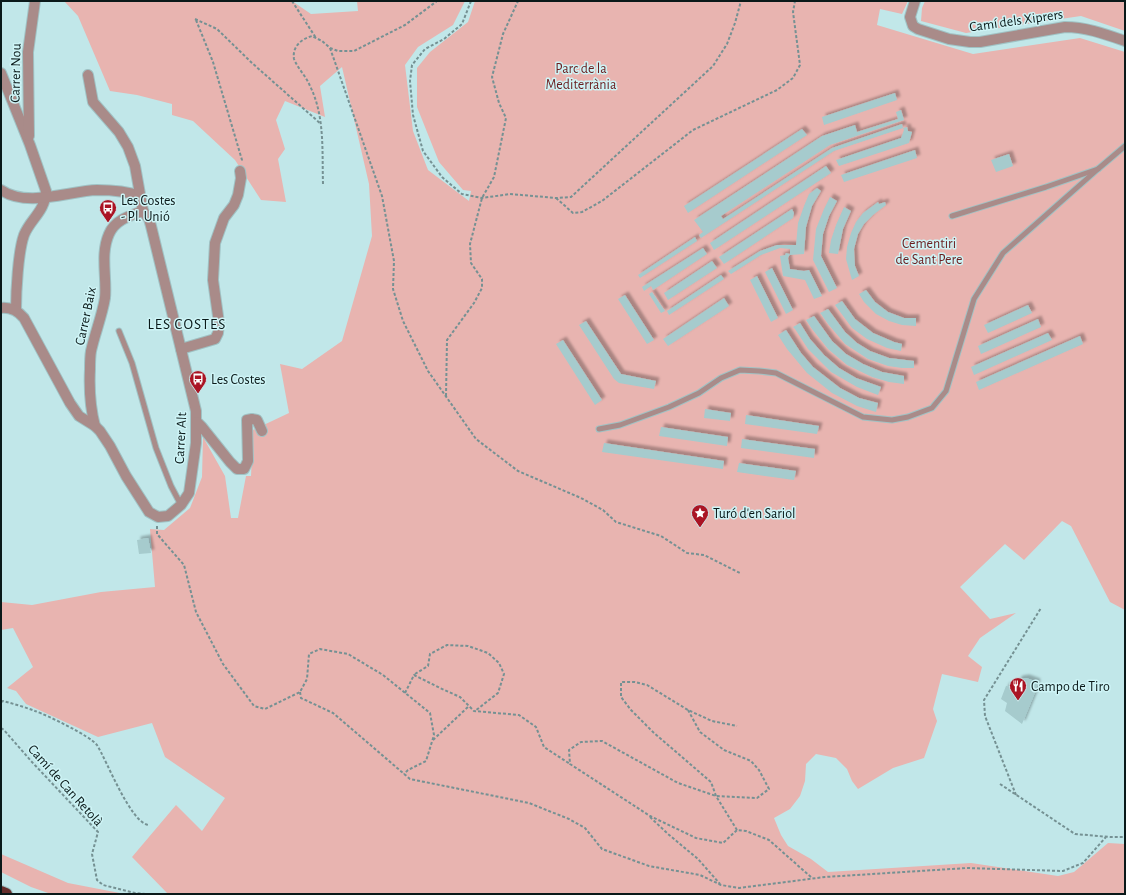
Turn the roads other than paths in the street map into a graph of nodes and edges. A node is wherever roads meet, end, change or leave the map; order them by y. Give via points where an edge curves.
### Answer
1 (35, 1) edge
2 (915, 1) edge
3 (1125, 41) edge
4 (1, 73) edge
5 (88, 75) dead end
6 (30, 145) junction
7 (1125, 146) edge
8 (1098, 169) junction
9 (240, 171) road end
10 (1, 190) edge
11 (140, 196) junction
12 (46, 199) junction
13 (143, 212) junction
14 (952, 216) dead end
15 (1, 308) edge
16 (16, 310) junction
17 (119, 331) dead end
18 (181, 349) junction
19 (89, 398) junction
20 (70, 403) junction
21 (197, 422) junction
22 (96, 426) junction
23 (599, 429) dead end
24 (262, 431) dead end
25 (181, 505) junction
26 (1, 892) edge
27 (6, 894) edge

1 - 6 street, Carrer Nou via 28,52
2 - 3 street, Camí dels Xiprers via 910,17 913,26 959,41 980,42 1065,27 1091,30
4 - 6 street
5 - 11 street, Carrer Alt via 93,102 119,132 128,147 135,166
6 - 12 street via 44,184
7 - 8 lane
8 - 14 lane
8 - 23 lane via 1003,253 974,299 946,391 932,408 892,420 863,417 776,373 740,370 669,407 620,425
9 - 18 street via 238,195 224,218 215,243 213,280 218,333 215,339
10 - 12 street via 14,197
11 - 12 street via 116,190 98,190
11 - 13 street, Carrer Alt
12 - 16 street via 24,236 20,254
13 - 18 street, Carrer Alt via 151,226
13 - 19 street, Carrer Baix via 123,219 114,226 106,241 105,298 91,352
15 - 16 street
16 - 20 street via 24,318
17 - 25 lane via 132,363 156,448
18 - 21 street, Carrer Alt
19 - 20 street via 88,404 84,406
19 - 22 street, Carrer Baix
20 - 22 street via 79,416
21 - 24 street via 237,468 244,468 248,461 247,420 257,420
21 - 25 street, Carrer Alt via 189,493
22 - 25 street, Carrer Alt via 149,512 158,517 168,516
26 - 27 highway

